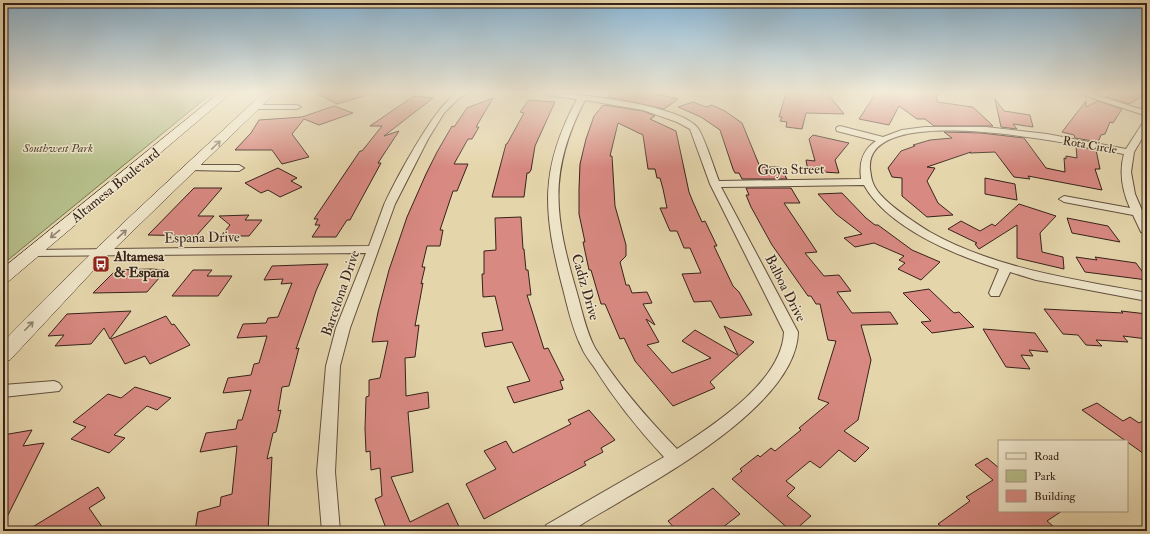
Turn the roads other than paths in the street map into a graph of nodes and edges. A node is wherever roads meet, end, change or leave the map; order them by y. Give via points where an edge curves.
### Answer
1 (196, 118) edge
2 (245, 118) edge
3 (437, 118) edge
4 (572, 118) edge
5 (672, 118) edge
6 (1147, 123) edge
7 (840, 129) dead end
8 (884, 140) junction
9 (1129, 152) junction
10 (192, 168) junction
11 (239, 168) dead end
12 (868, 182) junction
13 (714, 184) junction
14 (1064, 199) dead end
15 (1136, 212) junction
16 (1147, 232) edge
17 (372, 249) junction
18 (32, 253) junction
19 (102, 253) junction
20 (1006, 267) junction
21 (3, 277) edge
22 (995, 293) dead end
23 (1147, 297) edge
24 (3, 355) edge
25 (54, 387) dead end
26 (3, 391) edge
27 (676, 459) junction
28 (332, 531) edge
29 (552, 531) edge

1 -> 18 main road, Altamesa Boulevard
10 -> 2 main road
3 - 17 street, Barcelona Drive via 390,204
4 - 27 street, Cadiz Drive via 564,134 555,166 553,194 562,264 576,314 588,347 611,382 642,423
5 - 13 street, Balboa Drive via 694,128
6 - 9 street
7 - 8 street
8 - 9 street, Rota Circle via 918,130 986,129
8 - 12 street, Rota Circle via 874,146 868,154 865,162
9 - 15 street via 1128,185
10 - 11 street
19 -> 10 main road
12 - 13 street, Goya Street
12 - 20 street, Rota Circle via 875,195 917,229 947,246
13 - 27 street, Balboa Drive via 791,332 792,342 786,358 767,387 718,431
14 - 15 street
15 - 16 street
17 - 19 street, Espana Drive
17 - 28 street, Barcelona Drive via 343,328 334,366 326,472
18 - 19 street, Espana Drive
18 - 21 main road, Altamesa Boulevard
24 -> 19 main road
20 - 22 street
20 - 23 street, Rota Circle via 1036,276
25 - 26 street
27 - 29 street, Balboa Drive

